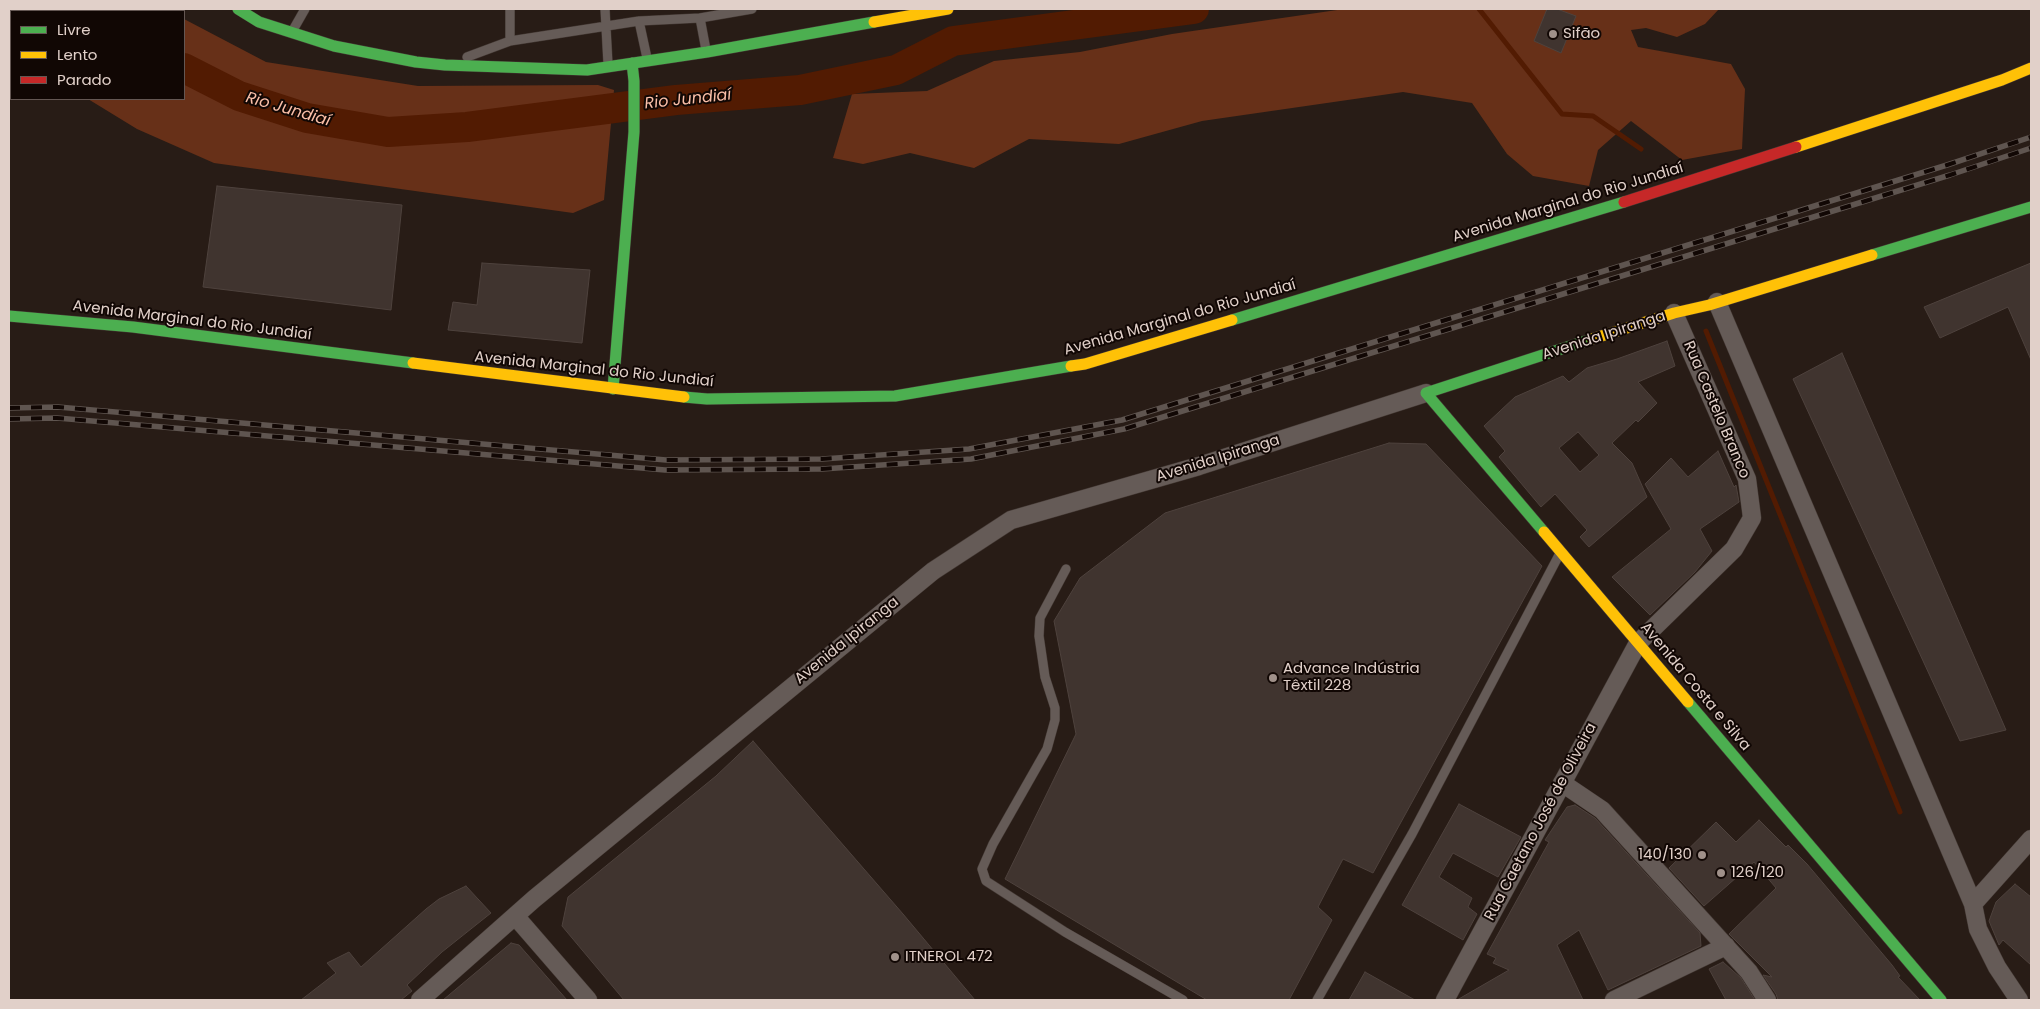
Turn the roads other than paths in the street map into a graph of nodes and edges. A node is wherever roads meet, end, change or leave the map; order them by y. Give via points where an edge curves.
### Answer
1 (238, 9) edge
2 (304, 9) edge
3 (510, 9) edge
4 (605, 9) edge
5 (752, 9) edge
6 (948, 9) edge
7 (700, 18) junction
8 (639, 21) junction
9 (606, 26) junction
10 (292, 33) junction
11 (510, 40) junction
12 (707, 52) junction
13 (648, 61) junction
14 (632, 63) junction
15 (444, 65) junction
16 (608, 67) junction
17 (2031, 68) edge
18 (2031, 206) edge
19 (1713, 303) junction
20 (1677, 312) junction
21 (9, 316) edge
22 (613, 389) junction
23 (1426, 393) junction
24 (1561, 552) junction
25 (1066, 569) dead end
26 (1638, 643) junction
27 (1562, 783) junction
28 (2031, 839) edge
29 (1973, 904) junction
30 (516, 917) junction
31 (1726, 946) junction
32 (420, 1000) edge
33 (588, 1000) edge
34 (1182, 1000) edge
35 (1317, 1000) edge
36 (1445, 1000) edge
37 (1614, 1000) edge
38 (1767, 1000) edge
39 (1941, 1000) edge
40 (2019, 1000) edge

1 - 10 main road via 258,22
2 - 10 lane
3 - 11 lane
4 - 9 lane
5 - 7 lane
6 - 12 main road
7 - 8 lane
7 - 12 lane
8 - 9 lane
8 - 13 lane
9 - 11 lane
9 - 16 lane
10 - 15 main road via 334,46
11 - 15 lane
12 - 13 main road
13 - 14 main road
14 - 16 main road
14 - 22 main road via 634,132
15 - 16 main road via 587,70
17 - 22 main road, Avenida Marginal do Rio Jundiaí via 1640,198 1085,364 895,396 707,399
18 - 19 main road, Avenida Ipiranga
19 - 20 main road, Avenida Ipiranga
19 - 29 street
20 - 23 main road, Avenida Ipiranga
20 - 26 street, Rua Castelo Branco via 1747,479 1752,518 1734,549
21 - 22 main road, Avenida Marginal do Rio Jundiaí via 133,327
23 - 24 main road, Avenida Costa e Silva
23 - 30 street, Avenida Ipiranga via 1200,466 1011,520 933,571
24 - 26 main road, Avenida Costa e Silva
24 - 35 lane via 1412,834
25 - 34 lane via 1040,618 1038,636 1055,720 1047,749 982,869 986,881 1065,932
26 - 27 street, Rua Caetano José de Oliveira
26 - 39 main road, Avenida Costa e Silva
27 - 31 street via 1602,810
27 - 36 street, Rua Caetano José de Oliveira
28 - 29 street
29 - 40 street via 1978,929 1997,967
30 - 32 street, Avenida Ipiranga
30 - 33 street
31 - 37 street
31 - 38 street via 1749,972

